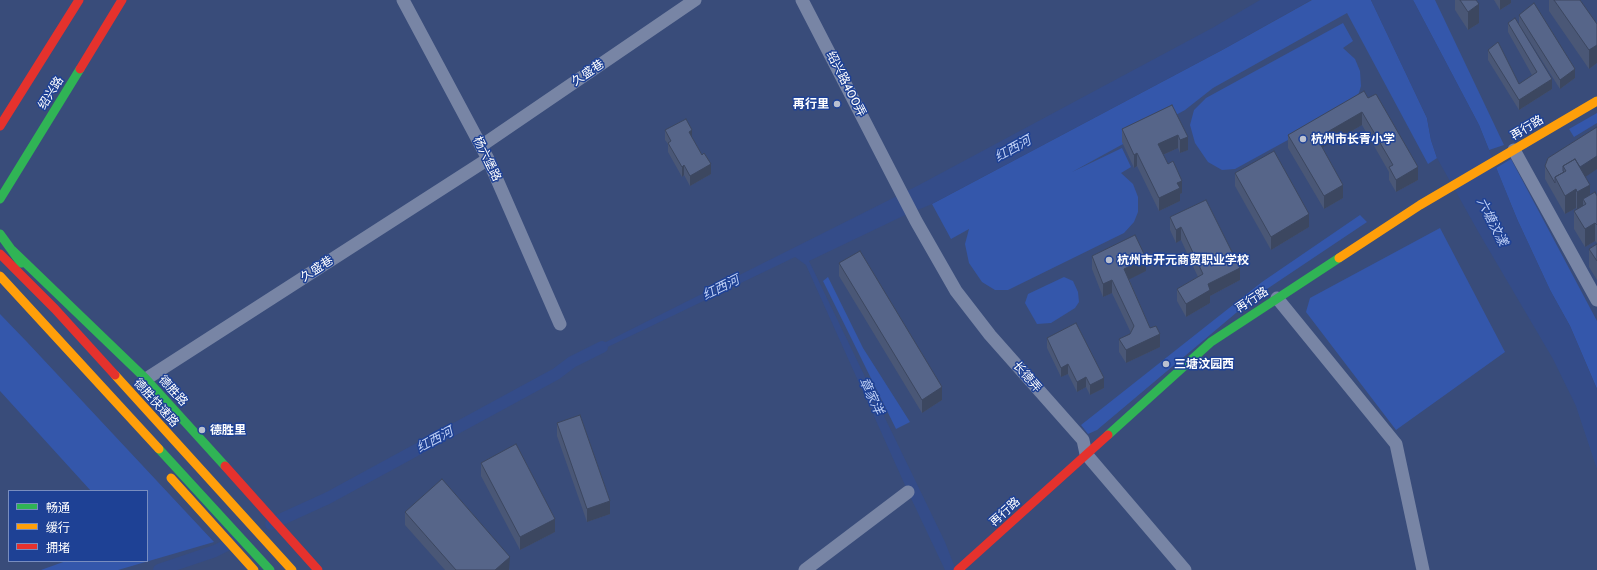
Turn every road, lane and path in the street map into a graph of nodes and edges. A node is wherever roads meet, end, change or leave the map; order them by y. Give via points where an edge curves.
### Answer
1 (79, 0) edge
2 (122, 0) edge
3 (403, 0) edge
4 (695, 0) edge
5 (802, 0) edge
6 (1597, 101) edge
7 (0, 126) edge
8 (481, 146) junction
9 (1514, 150) junction
10 (488, 159) junction
11 (890, 169) joint
12 (0, 199) edge
13 (0, 234) edge
14 (0, 239) edge
15 (0, 254) edge
16 (0, 276) edge
17 (0, 286) edge
18 (0, 290) edge
19 (1277, 298) junction
20 (1597, 300) edge
21 (11, 301) dead end
22 (55, 309) junction
23 (39, 318) junction
24 (560, 324) dead end
25 (146, 379) junction
26 (1086, 454) junction
27 (164, 471) dead end
28 (908, 492) dead end
29 (254, 570) edge
30 (270, 570) edge
31 (292, 570) edge
32 (318, 570) edge
33 (805, 570) edge
34 (958, 570) edge
35 (1185, 570) edge
36 (1423, 570) edge

1 - 7 main road
2 - 12 main road, 绍兴路
3 - 8 street, 杨六堡路
4 - 8 street, 久盛巷
5 - 11 street, 绍兴路400弄
6 - 9 main road, 再行路
8 - 10 street, 杨六堡路
9 - 19 main road, 再行路 via 1420,205
9 - 20 street
10 - 24 street, 杨六堡路
10 - 25 street, 久盛巷
11 - 26 street, 长德弄 via 956,291 990,335 1083,440
13 - 22 main road
14 - 25 main road, 德胜路
15 - 22 main road, 德胜快速路
16 - 23 main road
17 - 23 main road
18 - 21 main road
19 - 26 main road, 再行路 via 1211,342
19 - 36 street via 1396,444
22 - 31 main road, 德胜快速路
23 - 30 main road
25 - 32 main road, 德胜路
26 - 34 main road, 再行路
26 - 35 street, 长德弄
27 - 29 main road
28 - 33 street

